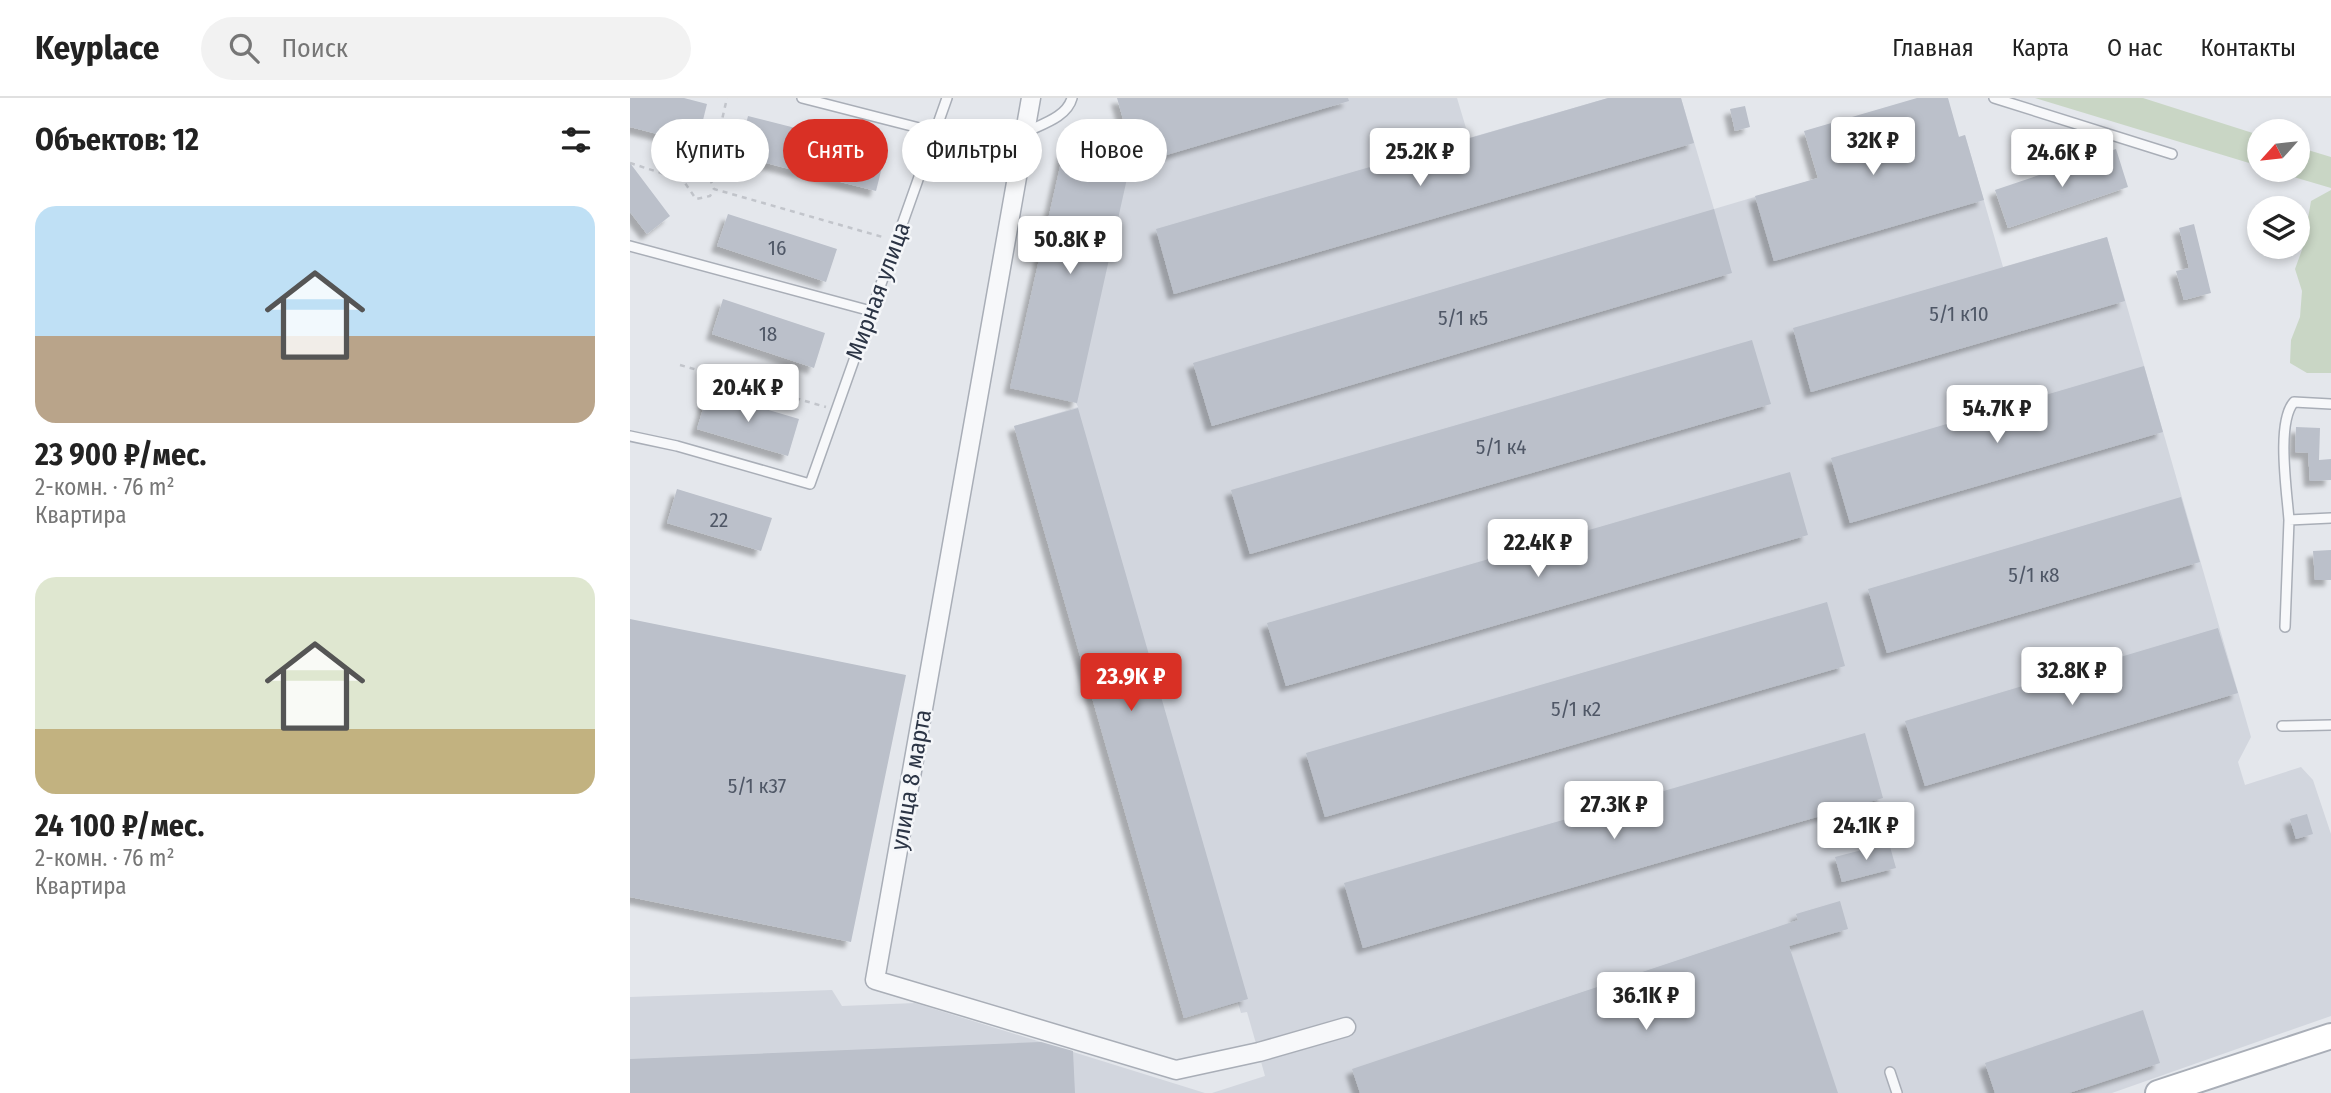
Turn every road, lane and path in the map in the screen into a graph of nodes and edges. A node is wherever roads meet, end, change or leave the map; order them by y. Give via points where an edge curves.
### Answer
1 (727, 98) edge
2 (802, 98) edge
3 (947, 98) edge
4 (1031, 98) edge
5 (1072, 98) edge
6 (1994, 98) edge
7 (722, 119) edge
8 (940, 119) edge
9 (1028, 119) edge
10 (902, 124) edge
11 (1042, 125) edge
12 (2172, 154) dead end
13 (630, 163) edge
14 (651, 170) edge
15 (684, 182) edge
16 (711, 182) edge
17 (917, 182) edge
18 (1017, 182) edge
19 (714, 189) junction
20 (896, 240) junction
21 (630, 246) edge
22 (871, 311) junction
23 (680, 365) dead end
24 (2331, 404) edge
25 (836, 410) junction
26 (630, 436) edge
27 (2331, 518) edge
28 (2289, 520) junction
29 (2286, 627) dead end
30 (2331, 725) edge
31 (2282, 726) dead end
32 (1346, 1027) dead end
33 (2331, 1036) edge
34 (1890, 1072) dead end
35 (1897, 1093) edge
36 (2158, 1093) edge

1 - 7 path
2 - 10 lane
3 - 8 lane, Мирная улица
4 - 9 street, улица 8 марта
5 - 11 lane via 1070,107
6 - 12 lane
13 - 14 path
15 - 19 path via 696,200 710,196
16 - 19 path
17 - 20 lane, Мирная улица
18 - 32 street, улица 8 марта via 875,980 1176,1070
19 - 20 path
20 - 22 lane, Мирная улица
21 - 22 lane
22 - 25 lane, Мирная улица
23 - 25 path
24 - 28 lane via 2294,402 2287,410
25 - 26 lane, Мирная улица via 810,484
27 - 28 lane
28 - 29 lane
30 - 31 lane
33 - 36 street
34 - 35 lane

